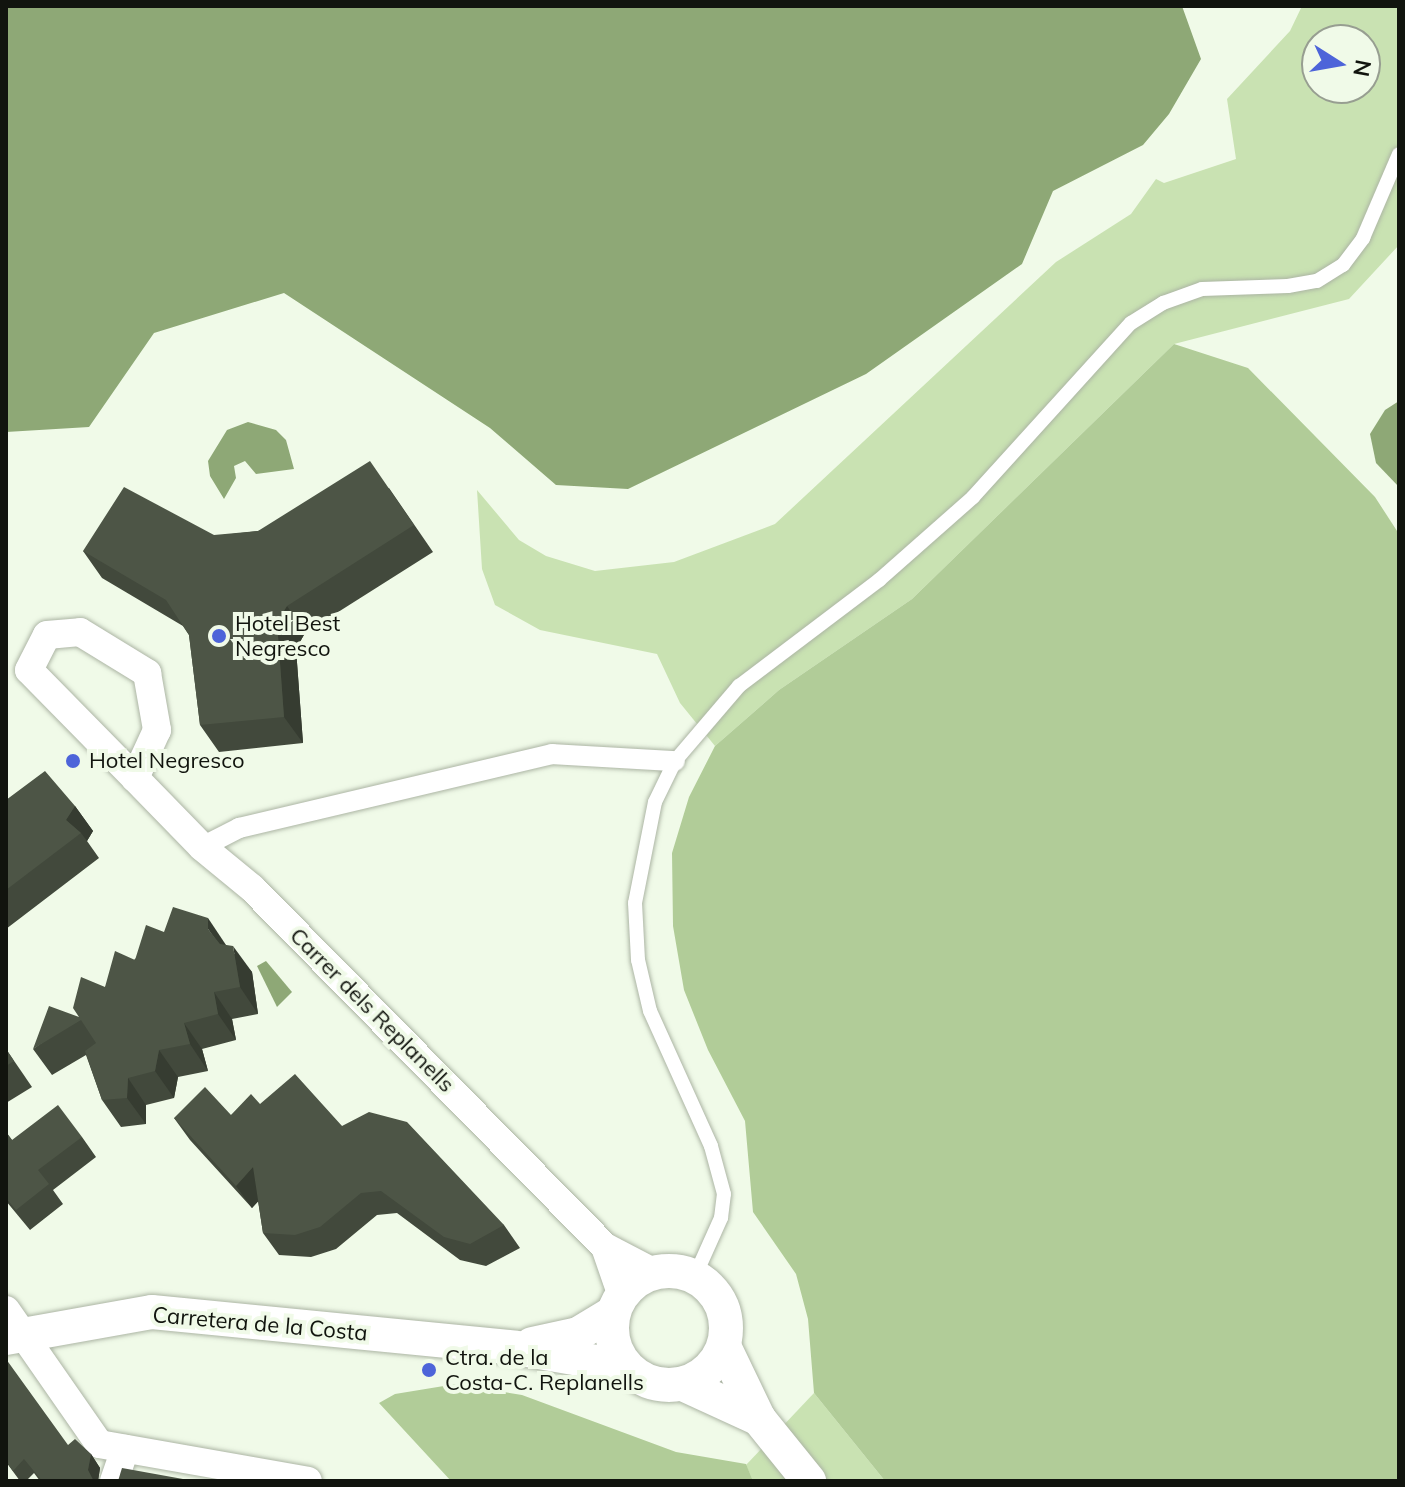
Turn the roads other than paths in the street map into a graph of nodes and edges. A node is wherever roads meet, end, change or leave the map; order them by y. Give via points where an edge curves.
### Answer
1 (1399, 154) edge
2 (675, 761) junction
3 (135, 778) junction
4 (202, 847) junction
5 (605, 1247) junction
6 (653, 1272) junction
7 (695, 1276) junction
8 (618, 1305) junction
9 (12, 1328) edge
10 (724, 1346) junction
11 (516, 1348) junction
12 (625, 1367) junction
13 (683, 1384) junction
14 (759, 1419) junction
15 (125, 1449) junction
16 (114, 1481) edge
17 (308, 1481) edge
18 (809, 1481) edge

1 - 2 lane via 1363,238 1343,265 1317,281 1288,286 1202,289 1163,303 1131,323 973,497 879,580 739,686
2 - 4 street via 552,754 239,828
2 - 7 lane via 655,802 635,903 638,960 650,1011 711,1146 724,1194 721,1218
3 - 3 street, Carrer dels Replanells via 157,730 147,673 80,632 47,635 29,670
3 - 4 street, Carrer dels Replanells
4 - 5 street, Carrer dels Replanells via 252,888
5 - 6 street, Carrer dels Replanells
5 - 8 street, Carrer dels Replanells
6 - 7 street
6 - 8 street
7 - 10 street via 716,1294 726,1317
8 - 11 street, Carretera de la Costa via 578,1334
8 - 12 street via 612,1338
9 - 11 street, Carretera de la Costa via 152,1312
9 - 15 street via 99,1444
10 - 13 street via 710,1369
10 - 14 street
11 - 12 street, Carretera de la Costa
12 - 13 street via 649,1383
13 - 14 street
14 - 18 street
15 - 16 street
15 - 17 street

